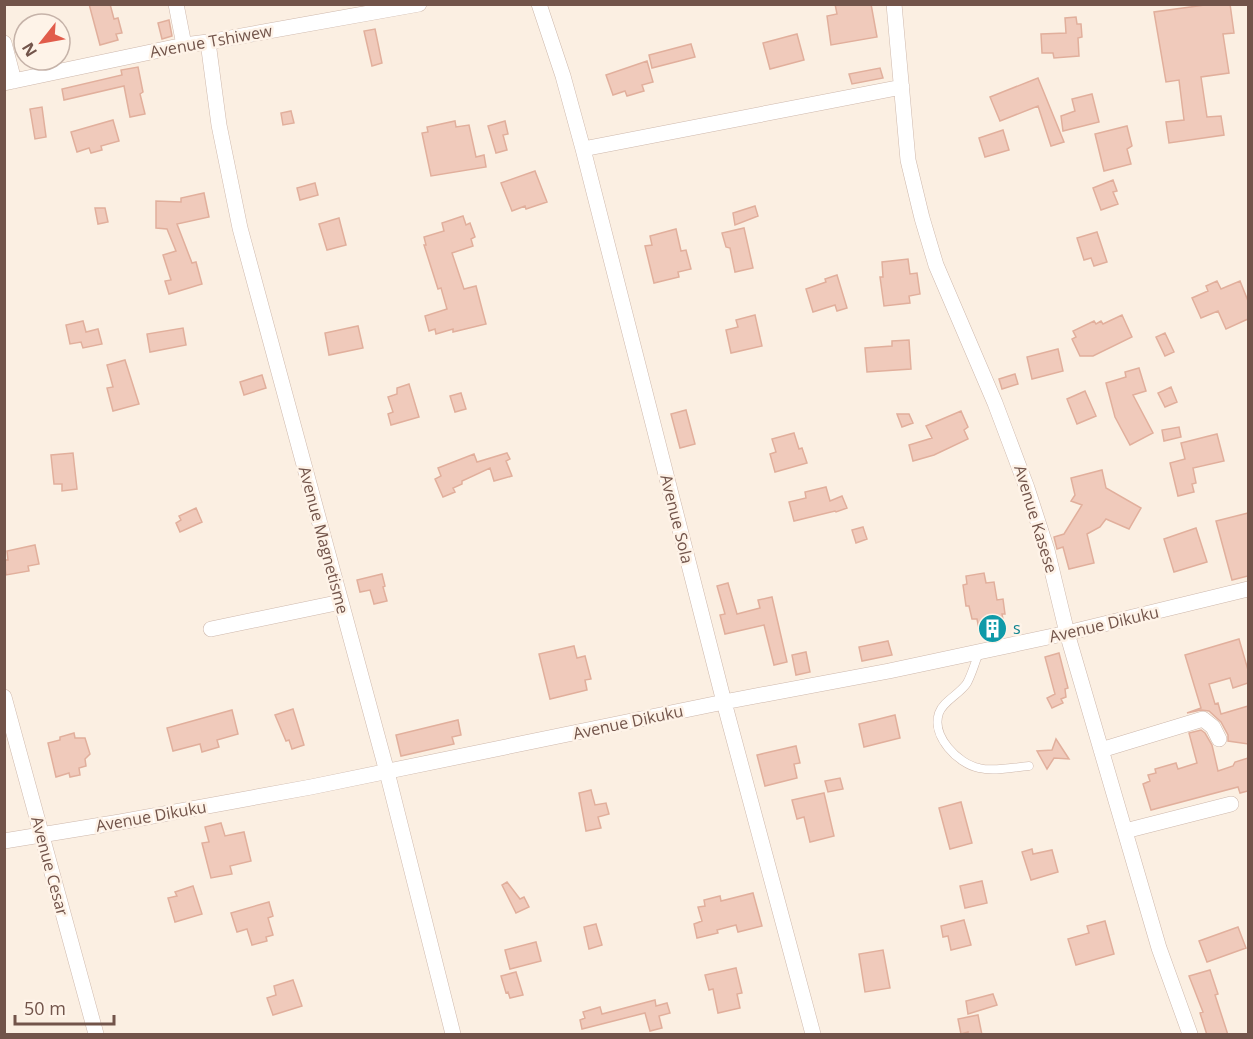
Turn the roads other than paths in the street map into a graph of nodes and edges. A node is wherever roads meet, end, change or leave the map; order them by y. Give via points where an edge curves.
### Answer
1 (176, 4) edge
2 (419, 4) edge
3 (539, 4) edge
4 (894, 4) edge
5 (208, 42) junction
6 (4, 43) edge
7 (184, 45) junction
8 (9, 82) edge
9 (902, 87) junction
10 (583, 149) junction
11 (1248, 589) edge
12 (341, 602) junction
13 (211, 629) dead end
14 (1067, 633) junction
15 (979, 652) junction
16 (4, 696) edge
17 (724, 702) junction
18 (1219, 739) dead end
19 (1101, 750) junction
20 (1029, 766) dead end
21 (387, 772) junction
22 (1231, 804) dead end
23 (1125, 831) junction
24 (42, 834) junction
25 (4, 841) edge
26 (96, 1035) edge
27 (453, 1035) edge
28 (813, 1035) edge
29 (1190, 1035) edge

1 - 7 street
2 - 5 street, Avenue Tshiwew
3 - 10 street, Avenue Sola
4 - 9 street, Avenue Kasese
5 - 7 street, Avenue Tshiwew
5 - 12 street, Avenue Magnetisme via 219,125 240,228
6 - 8 street
7 - 8 street, Avenue Tshiwew
9 - 10 street
9 - 14 street, Avenue Kasese via 913,187 936,265 1012,446 1047,550
10 - 17 street, Avenue Sola
11 - 14 street, Avenue Dikuku
12 - 13 street
12 - 21 street, Avenue Magnetisme
14 - 15 street, Avenue Dikuku
14 - 19 street, Avenue Kasese
15 - 17 street, Avenue Dikuku
15 - 20 lane via 966,684 940,709 940,734 953,754 977,768
16 - 24 street, Avenue Cesar
17 - 21 street, Avenue Dikuku
17 - 28 street, Avenue Sola
18 - 19 street via 1203,719
19 - 23 street, Avenue Kasese
21 - 24 street, Avenue Dikuku
21 - 27 street, Avenue Magnetisme
22 - 23 street
23 - 29 street, Avenue Kasese via 1159,948
24 - 25 street, Avenue Dikuku
24 - 26 street, Avenue Cesar

